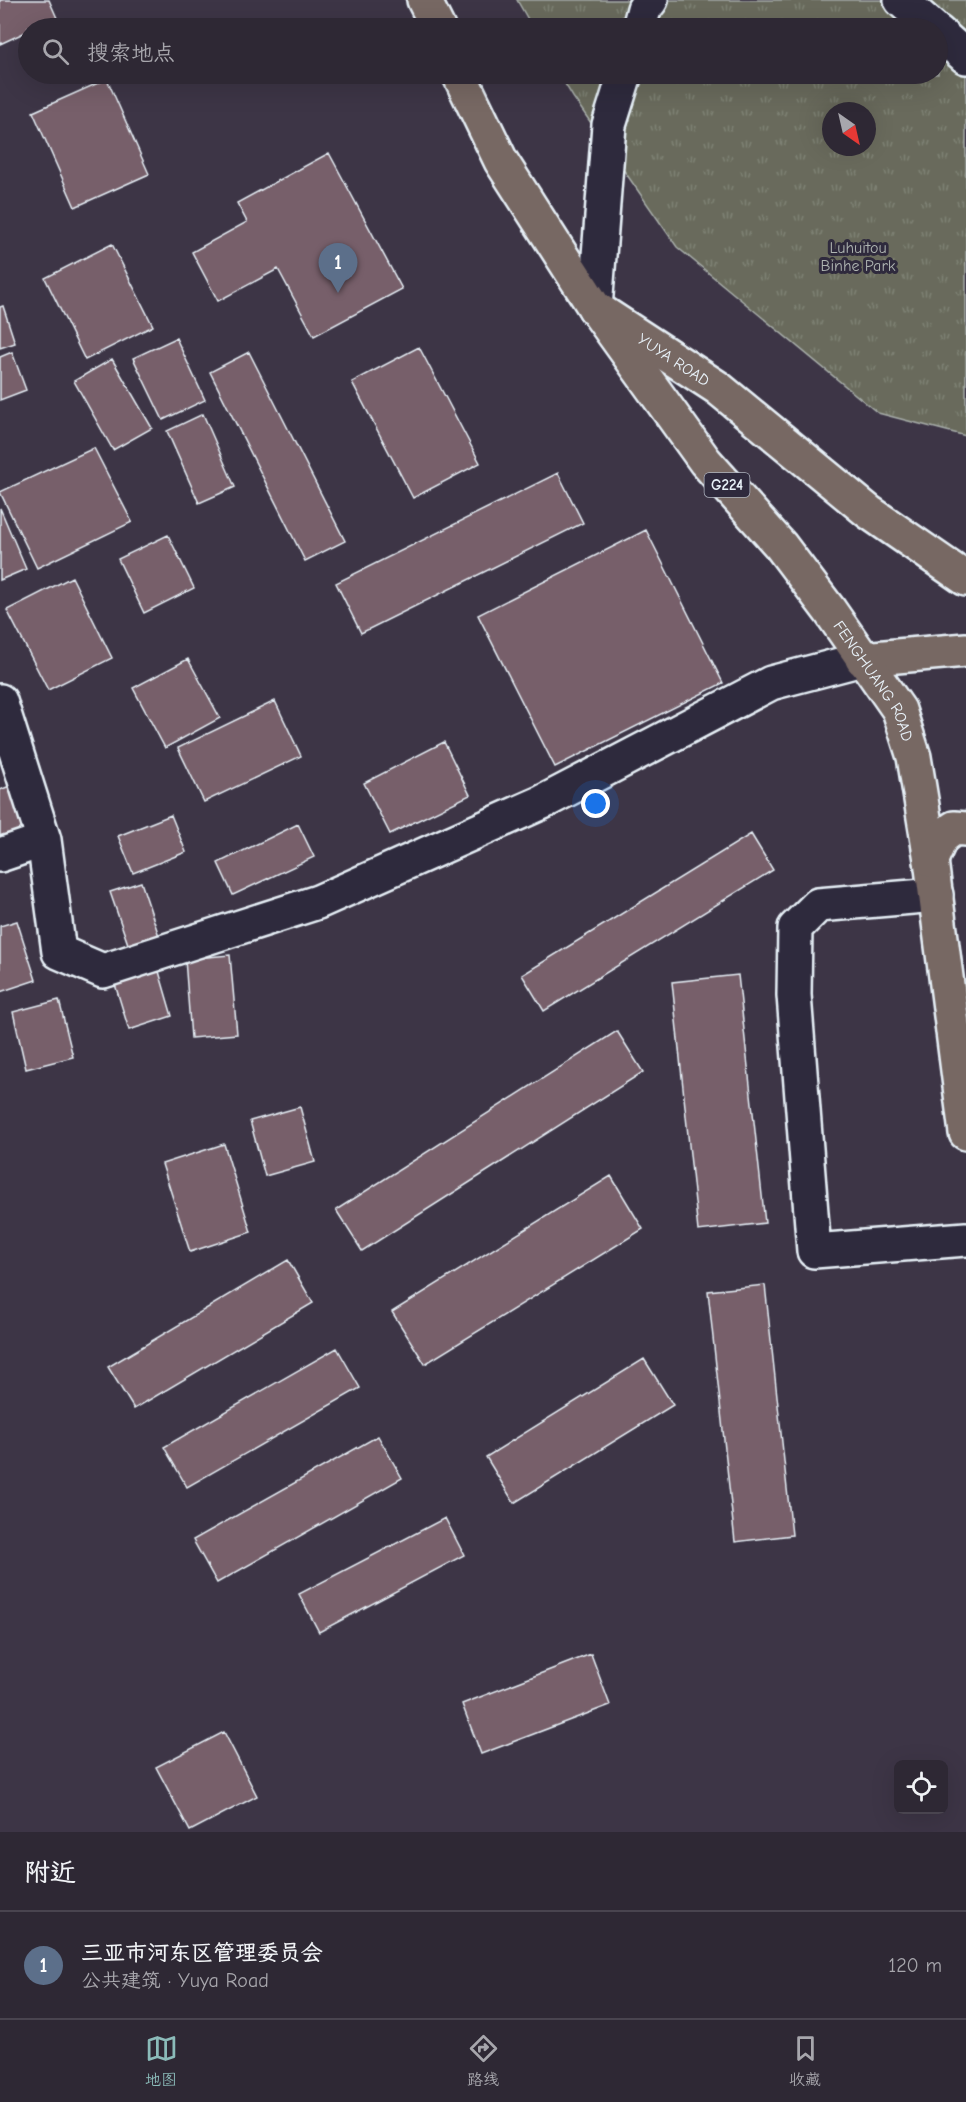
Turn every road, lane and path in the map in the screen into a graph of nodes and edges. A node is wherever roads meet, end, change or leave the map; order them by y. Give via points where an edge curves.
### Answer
1 (424, 0) edge
2 (651, 0) edge
3 (901, 0) edge
4 (433, 18) edge
5 (642, 18) edge
6 (922, 18) edge
7 (948, 41) edge
8 (966, 57) edge
9 (464, 84) edge
10 (622, 84) edge
11 (595, 308) junction
12 (966, 579) edge
13 (966, 650) edge
14 (862, 659) junction
15 (0, 701) edge
16 (966, 829) edge
17 (44, 840) junction
18 (0, 855) edge
19 (931, 860) junction
20 (936, 895) junction
21 (966, 1133) edge
22 (966, 1239) edge

1 - 4 main road
2 - 5 street
3 - 6 street
7 - 8 street
9 - 11 main road, YUYA ROAD / G224 via 501,161
10 - 11 street via 609,125
11 - 12 main road, YUYA ROAD / G224 via 718,387 869,512
11 - 14 main road, FENGHUANG ROAD / G224 via 705,461 781,546
13 - 14 main road
14 - 17 street via 771,683 543,802 318,902 103,971 59,952
14 - 19 main road, FENGHUANG ROAD / G224 via 899,710 914,757
15 - 17 street
16 - 19 main road via 954,828 941,838
17 - 18 street
19 - 20 main road, FENGHUANG ROAD / G224
20 - 21 main road, FENGHUANG ROAD / G224
20 - 22 street via 818,905 795,928 794,994 814,1251

